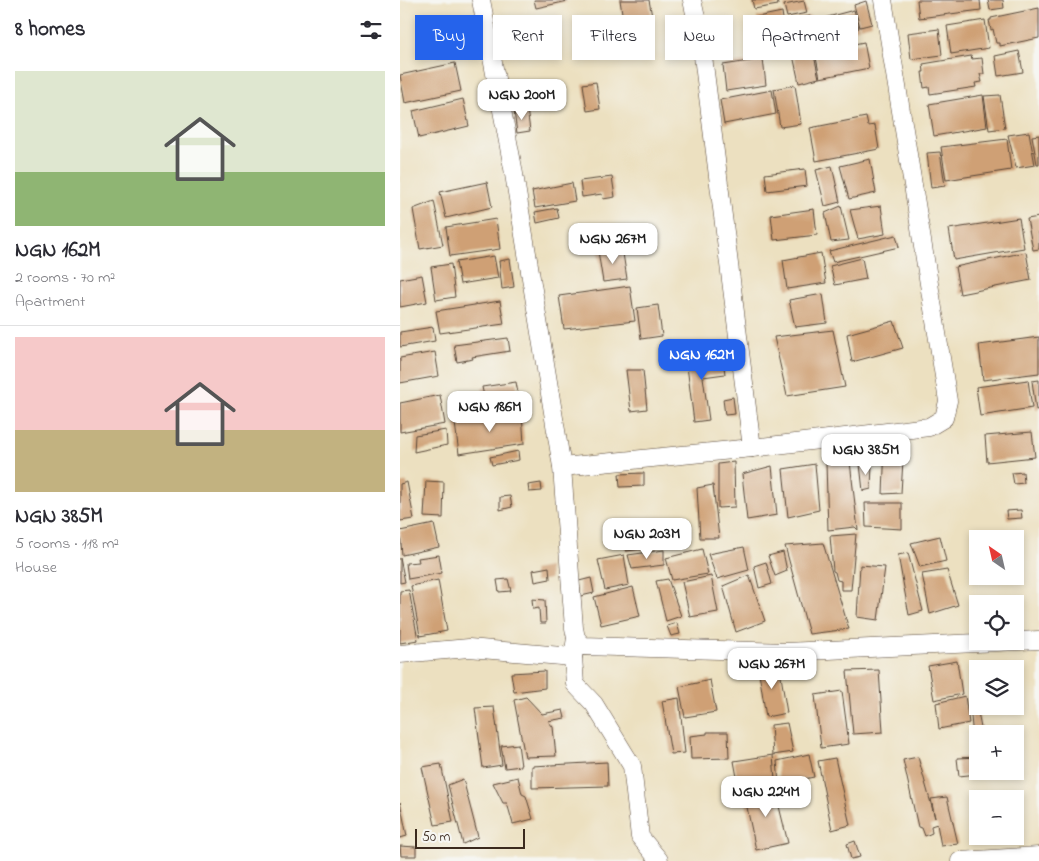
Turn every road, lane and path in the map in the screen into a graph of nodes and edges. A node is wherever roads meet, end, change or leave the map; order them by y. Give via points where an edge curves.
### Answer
1 (481, 0) edge
2 (692, 0) edge
3 (883, 0) edge
4 (752, 448) junction
5 (562, 467) junction
6 (576, 638) junction
7 (1039, 643) edge
8 (400, 654) edge
9 (573, 657) junction
10 (1039, 856) edge
11 (659, 860) edge
12 (960, 861) edge

1 - 5 street via 513,168
2 - 4 street via 701,40
3 - 4 street via 948,401 944,418 929,427
4 - 5 street
5 - 6 street
6 - 7 street via 584,646 786,652
6 - 9 street
8 - 9 street via 470,648
9 - 11 street via 575,684 594,704 632,766 640,837
10 - 12 street

